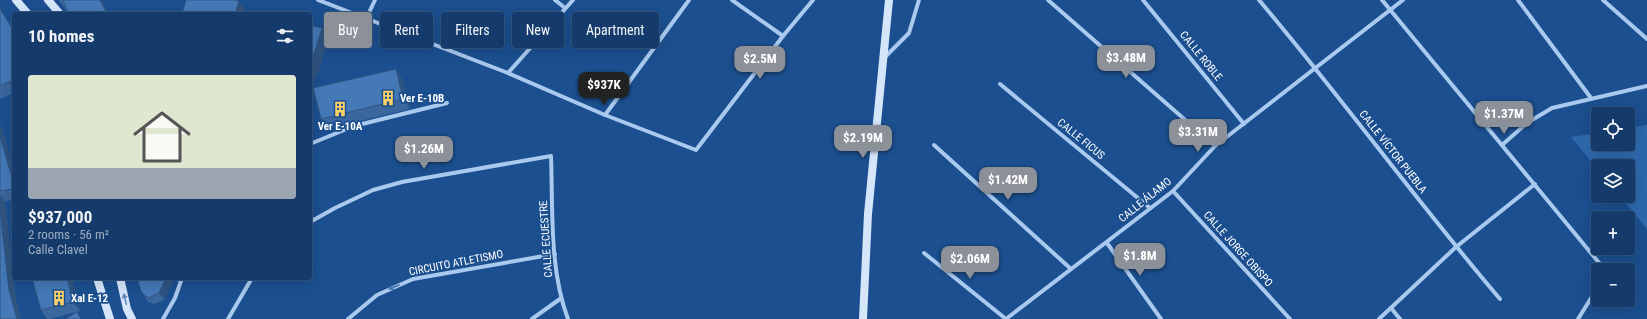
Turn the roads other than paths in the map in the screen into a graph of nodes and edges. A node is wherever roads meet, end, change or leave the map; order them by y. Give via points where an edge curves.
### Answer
1 (16, 0) edge
2 (48, 0) edge
3 (318, 0) edge
4 (375, 0) edge
5 (555, 0) edge
6 (573, 0) edge
7 (689, 0) edge
8 (732, 0) edge
9 (813, 0) edge
10 (889, 0) edge
11 (919, 0) edge
12 (1048, 0) edge
13 (1143, 0) edge
14 (1259, 0) edge
15 (1382, 0) edge
16 (1403, 0) edge
17 (1518, 0) edge
18 (1603, 0) edge
19 (565, 8) junction
20 (1392, 11) junction
21 (26, 12) edge
22 (58, 12) edge
23 (348, 12) edge
24 (369, 12) edge
25 (372, 21) edge
26 (783, 36) junction
27 (1647, 39) edge
28 (883, 60) junction
29 (1316, 67) junction
30 (508, 73) junction
31 (1000, 84) dead end
32 (1647, 86) edge
33 (1591, 98) junction
34 (447, 103) dead end
35 (605, 115) junction
36 (1244, 124) junction
37 (312, 143) edge
38 (934, 145) dead end
39 (1502, 145) junction
40 (1215, 146) junction
41 (1535, 184) junction
42 (1173, 191) junction
43 (1150, 208) junction
44 (312, 221) edge
45 (1107, 244) junction
46 (1456, 247) junction
47 (555, 254) junction
48 (924, 254) dead end
49 (1598, 263) edge
50 (1071, 269) junction
51 (98, 280) edge
52 (121, 280) edge
53 (181, 280) edge
54 (251, 280) edge
55 (1500, 298) dead end
56 (1591, 298) edge
57 (560, 299) junction
58 (1391, 308) junction
59 (110, 319) edge
60 (132, 319) edge
61 (163, 319) edge
62 (228, 319) edge
63 (348, 319) edge
64 (532, 319) edge
65 (568, 319) edge
66 (863, 319) edge
67 (1006, 319) edge
68 (1161, 319) edge
69 (1290, 319) edge
70 (1379, 319) edge
71 (1400, 319) edge
72 (1578, 319) edge

1 - 21 street
2 - 22 street
3 - 23 street
4 - 24 street
5 - 19 street
6 - 19 street
7 - 35 street
8 - 26 street
9 - 26 street
10 - 28 street
11 - 28 street via 909,32
12 - 40 street
13 - 36 street, CALLE ROBLE
14 - 29 street, CALLE VÍCTOR PUEBLA
15 - 20 street
16 - 20 street, CALLE ÁLAMO
17 - 33 street
18 - 27 street
19 - 30 street
20 - 29 street, CALLE ÁLAMO
20 - 39 street
25 - 30 street
26 - 35 street via 696,150
28 - 66 street via 868,214
29 - 36 street, CALLE ÁLAMO
29 - 46 street, CALLE VÍCTOR PUEBLA
30 - 35 street
31 - 43 street, CALLE FICUS
32 - 33 street
33 - 39 street via 1552,108 1527,123
34 - 37 street via 354,126
36 - 40 street, CALLE ÁLAMO
38 - 50 street
39 - 41 street
40 - 42 street, CALLE ÁLAMO
41 - 46 street
41 - 49 street
42 - 43 street, CALLE ÁLAMO
42 - 69 street, CALLE JORGE OBISPO
43 - 45 street, CALLE ÁLAMO
44 - 47 street, CALLE ECUESTRE via 367,193 402,182 550,156
45 - 50 street, CALLE ÁLAMO
45 - 68 street
46 - 55 street, CALLE VÍCTOR PUEBLA
46 - 58 street
47 - 57 street, CALLE ECUESTRE
47 -> 63 street, CIRCUITO ATLETISMO via 413,279 377,295
48 - 67 street
50 - 67 street, CALLE ÁLAMO
51 - 59 street
60 -> 52 street
53 - 61 street
54 - 62 street
56 - 72 street
57 - 64 street
57 - 65 street, CALLE ECUESTRE
58 - 70 street
58 - 71 street

